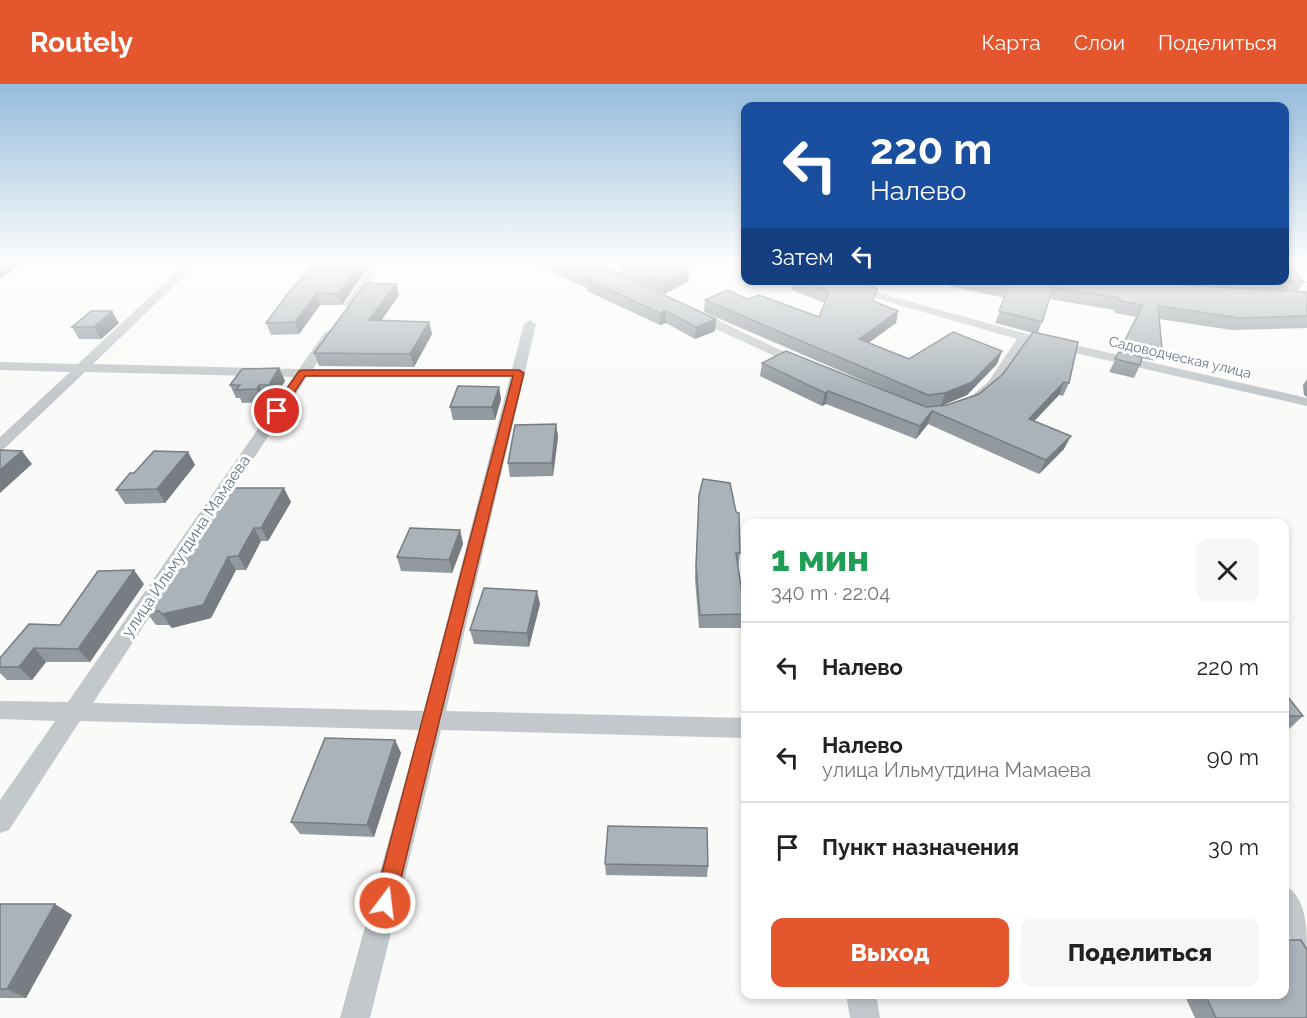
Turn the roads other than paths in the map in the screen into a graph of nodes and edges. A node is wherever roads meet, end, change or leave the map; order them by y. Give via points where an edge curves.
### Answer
1 (149, 306) edge
2 (349, 306) edge
3 (913, 306) edge
4 (682, 309) edge
5 (530, 324) dead end
6 (1024, 337) junction
7 (0, 366) edge
8 (84, 368) junction
9 (818, 371) edge
10 (302, 373) junction
11 (519, 373) junction
12 (1307, 402) edge
13 (966, 406) edge
14 (0, 445) edge
15 (0, 710) edge
16 (74, 713) junction
17 (433, 719) junction
18 (741, 728) edge
19 (0, 821) edge
20 (1289, 908) edge
21 (1307, 939) edge
22 (862, 999) edge
23 (355, 1018) edge
24 (865, 1018) edge

1 - 8 street
2 - 10 street, улица Ильмутдина Мамаева
3 - 6 street, Садоводческая улица
4 - 9 street
5 - 11 street
6 - 12 street, Садоводческая улица
6 - 13 street via 993,386
7 - 8 street
8 - 10 street
8 - 14 street
10 - 11 street
10 - 16 street, улица Ильмутдина Мамаева
11 - 17 street
15 - 16 street
16 - 17 street
16 - 19 street, улица Ильмутдина Мамаева
17 - 18 street
17 - 23 street
20 - 21 street
22 - 24 street

